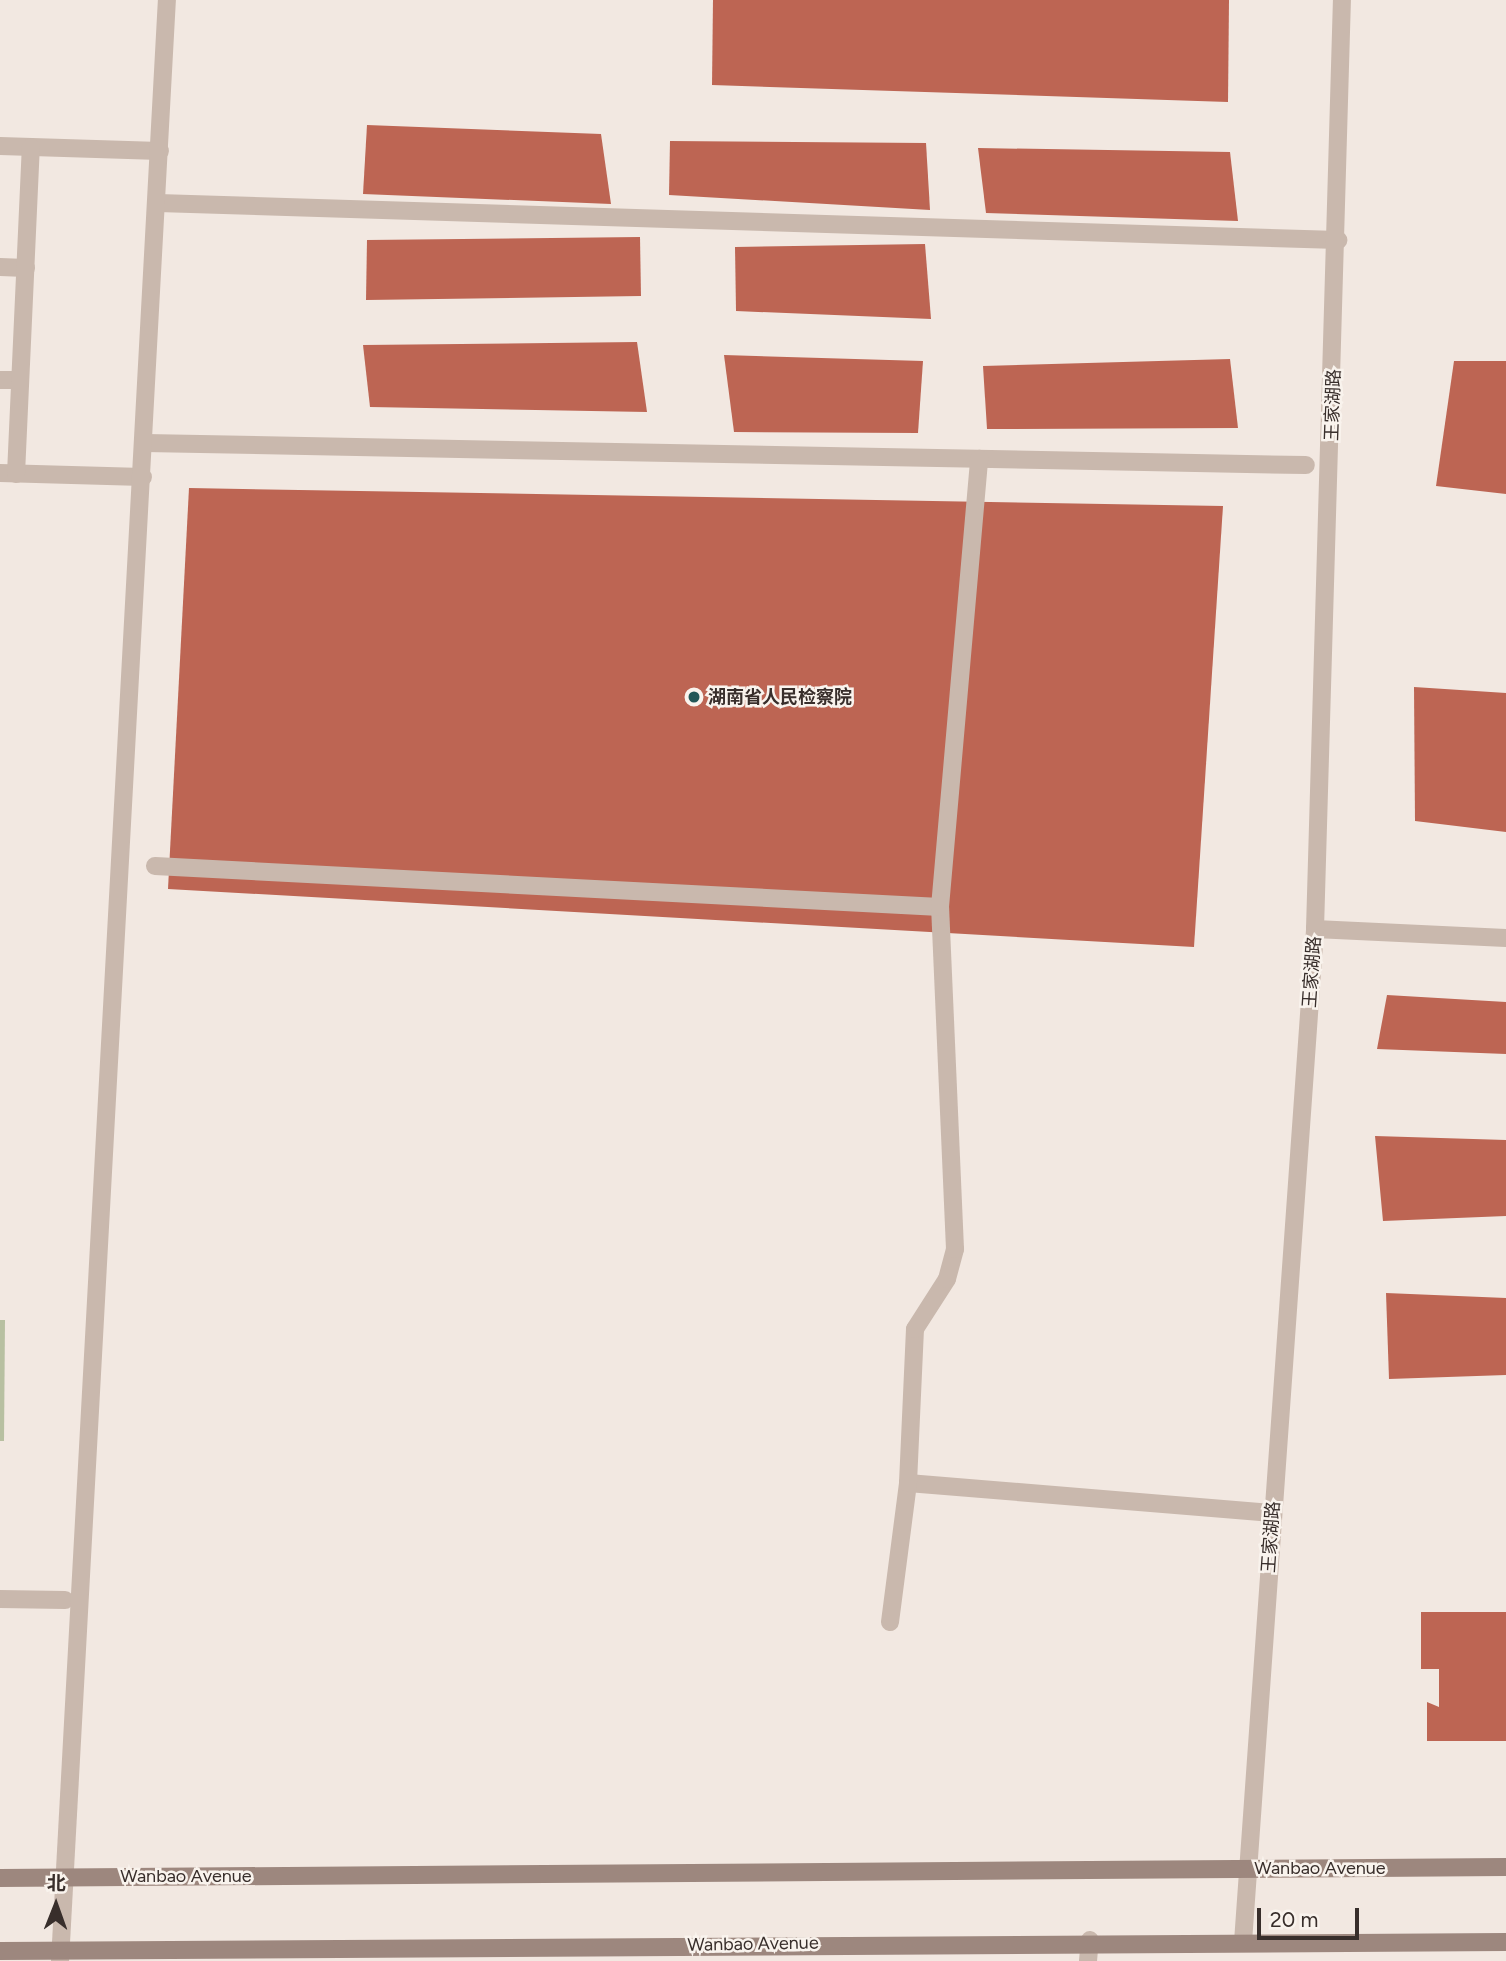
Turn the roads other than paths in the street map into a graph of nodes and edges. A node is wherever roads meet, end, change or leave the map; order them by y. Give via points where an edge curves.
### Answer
1 (167, 0) edge
2 (1342, 0) edge
3 (0, 146) edge
4 (32, 147) junction
5 (160, 150) junction
6 (158, 203) junction
7 (1338, 240) junction
8 (0, 267) edge
9 (26, 268) junction
10 (0, 380) edge
11 (20, 380) junction
12 (145, 443) junction
13 (979, 459) junction
14 (1306, 465) dead end
15 (8, 474) edge
16 (143, 477) junction
17 (155, 866) dead end
18 (940, 907) junction
19 (1315, 929) junction
20 (1506, 938) edge
21 (908, 1483) junction
22 (1273, 1513) junction
23 (0, 1599) edge
24 (65, 1600) dead end
25 (890, 1622) dead end
26 (1506, 1867) edge
27 (1248, 1868) junction
28 (60, 1877) junction
29 (0, 1878) edge
30 (1090, 1940) junction
31 (1244, 1942) junction
32 (1506, 1942) edge
33 (0, 1951) edge
34 (60, 1956) edge
35 (1088, 1961) edge

1 - 5 street
2 - 7 street, 王家湖路
3 - 4 street
4 - 5 street
4 - 9 street
5 - 6 street
6 - 7 street
6 - 12 street
7 - 19 street, 王家湖路
8 - 9 street
9 - 11 street
10 - 11 street
11 - 15 street
12 - 13 street
12 - 16 street
13 - 14 street
13 - 18 street
15 - 16 street
16 - 28 street
17 - 18 street
18 - 21 street via 955,1249 947,1279 915,1329
19 - 20 street
19 - 22 street, 王家湖路
21 - 22 street
21 - 25 street
22 - 27 street, 王家湖路
23 - 24 street
26 - 27 main road, Wanbao Avenue
27 - 28 main road, Wanbao Avenue
27 - 31 street, 王家湖路
28 - 29 main road, Wanbao Avenue
28 - 34 street
30 - 31 main road, Wanbao Avenue
30 - 34 main road, Wanbao Avenue
30 - 35 street
31 - 32 main road, Wanbao Avenue
33 - 34 main road, Wanbao Avenue

